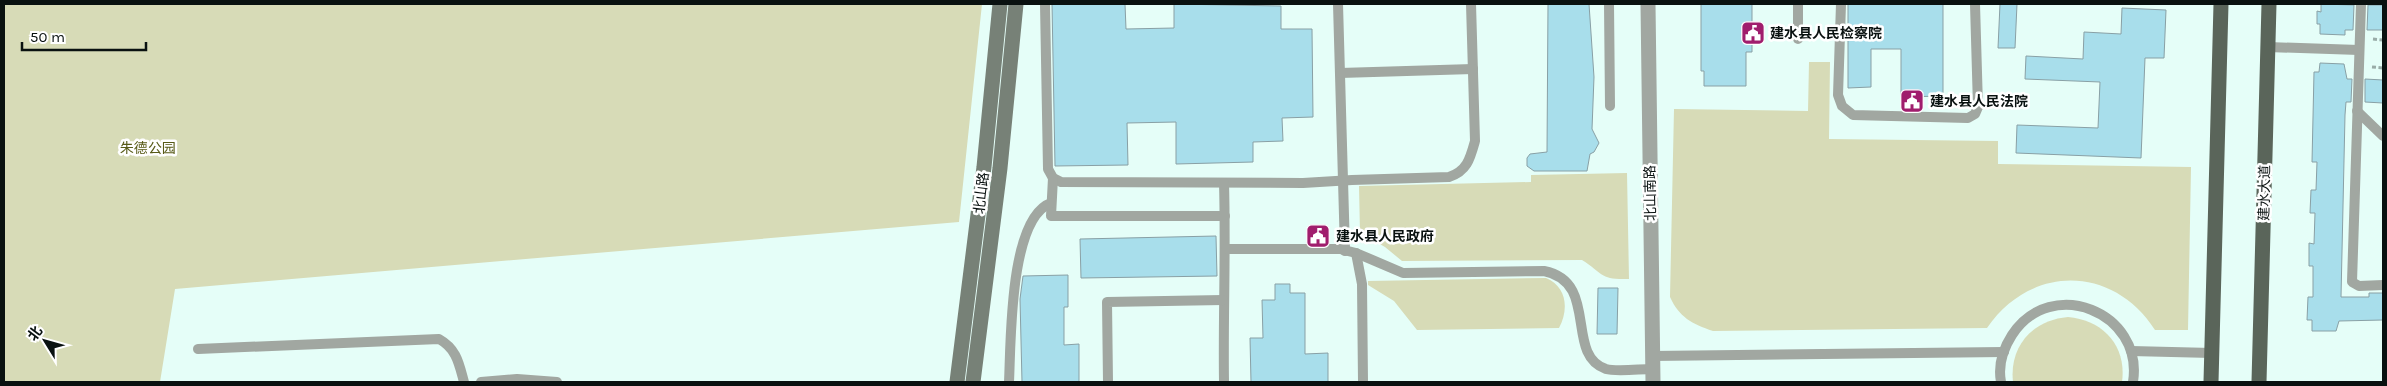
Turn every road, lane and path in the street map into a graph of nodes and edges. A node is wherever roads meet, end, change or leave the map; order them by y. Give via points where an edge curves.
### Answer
1 (1000, 4) edge
2 (1016, 4) edge
3 (1045, 4) edge
4 (1338, 4) edge
5 (1470, 4) edge
6 (1609, 4) edge
7 (1648, 4) edge
8 (1798, 4) edge
9 (1841, 4) edge
10 (1975, 4) edge
11 (2221, 4) edge
12 (2269, 4) edge
13 (2361, 4) edge
14 (1798, 39) dead end
15 (2268, 48) junction
16 (2359, 50) junction
17 (1473, 69) junction
18 (1340, 73) junction
19 (1610, 106) dead end
20 (2357, 111) junction
21 (2383, 136) edge
22 (1053, 178) junction
23 (1343, 180) junction
24 (1224, 183) junction
25 (1052, 203) junction
26 (1225, 216) junction
27 (1226, 249) junction
28 (1345, 251) junction
29 (1356, 253) junction
30 (2383, 285) edge
31 (1223, 300) junction
32 (198, 350) dead end
33 (2131, 351) junction
34 (2004, 352) junction
35 (2212, 353) junction
36 (1652, 369) edge
37 (464, 382) edge
38 (481, 382) edge
39 (557, 382) edge
40 (957, 382) edge
41 (973, 382) edge
42 (1009, 382) edge
43 (1108, 382) edge
44 (1224, 382) edge
45 (1363, 382) edge
46 (2001, 382) edge
47 (2133, 382) edge
48 (2211, 382) edge
49 (2259, 382) edge

1 - 40 street, 北山路 via 984,167
2 - 41 street, 北山路 via 1000,168
3 - 22 lane via 1048,169
4 - 18 lane
5 - 17 lane
6 - 19 lane
7 - 36 street, 北山南路
8 - 14 lane
9 - 10 lane via 1838,95 1842,106 1853,115 1968,118 1978,107
11 - 35 main road
12 - 15 main road, 建水大道
13 - 16 lane
15 - 16 lane
15 - 49 main road, 建水大道
16 - 20 lane
17 - 18 lane
17 - 23 lane via 1475,141 1470,160 1462,170 1449,178
18 - 23 lane
20 - 21 lane
20 - 30 lane via 2352,282 2359,286
22 - 24 lane via 1061,182
22 - 25 lane
23 - 24 lane via 1303,184
23 - 28 lane
24 - 26 lane
25 - 26 lane via 1051,216
25 - 42 lane via 1038,211 1028,226 1014,280
26 - 27 lane
27 - 28 lane via 1325,248
27 - 31 lane
28 - 29 lane
29 - 36 lane via 1403,273 1554,274 1562,279 1578,301 1586,348 1595,362 1606,369
29 - 45 lane via 1362,284
31 - 43 lane via 1107,302
31 - 44 lane
32 - 37 lane via 439,339 456,353
33 - 34 lane via 2124,336 2105,317 2094,310 2070,305 2034,314 2015,331
33 - 35 lane
33 - 47 lane
34 - 36 lane
34 - 46 lane via 2000,366
35 - 48 main road
38 - 39 lane via 517,379

